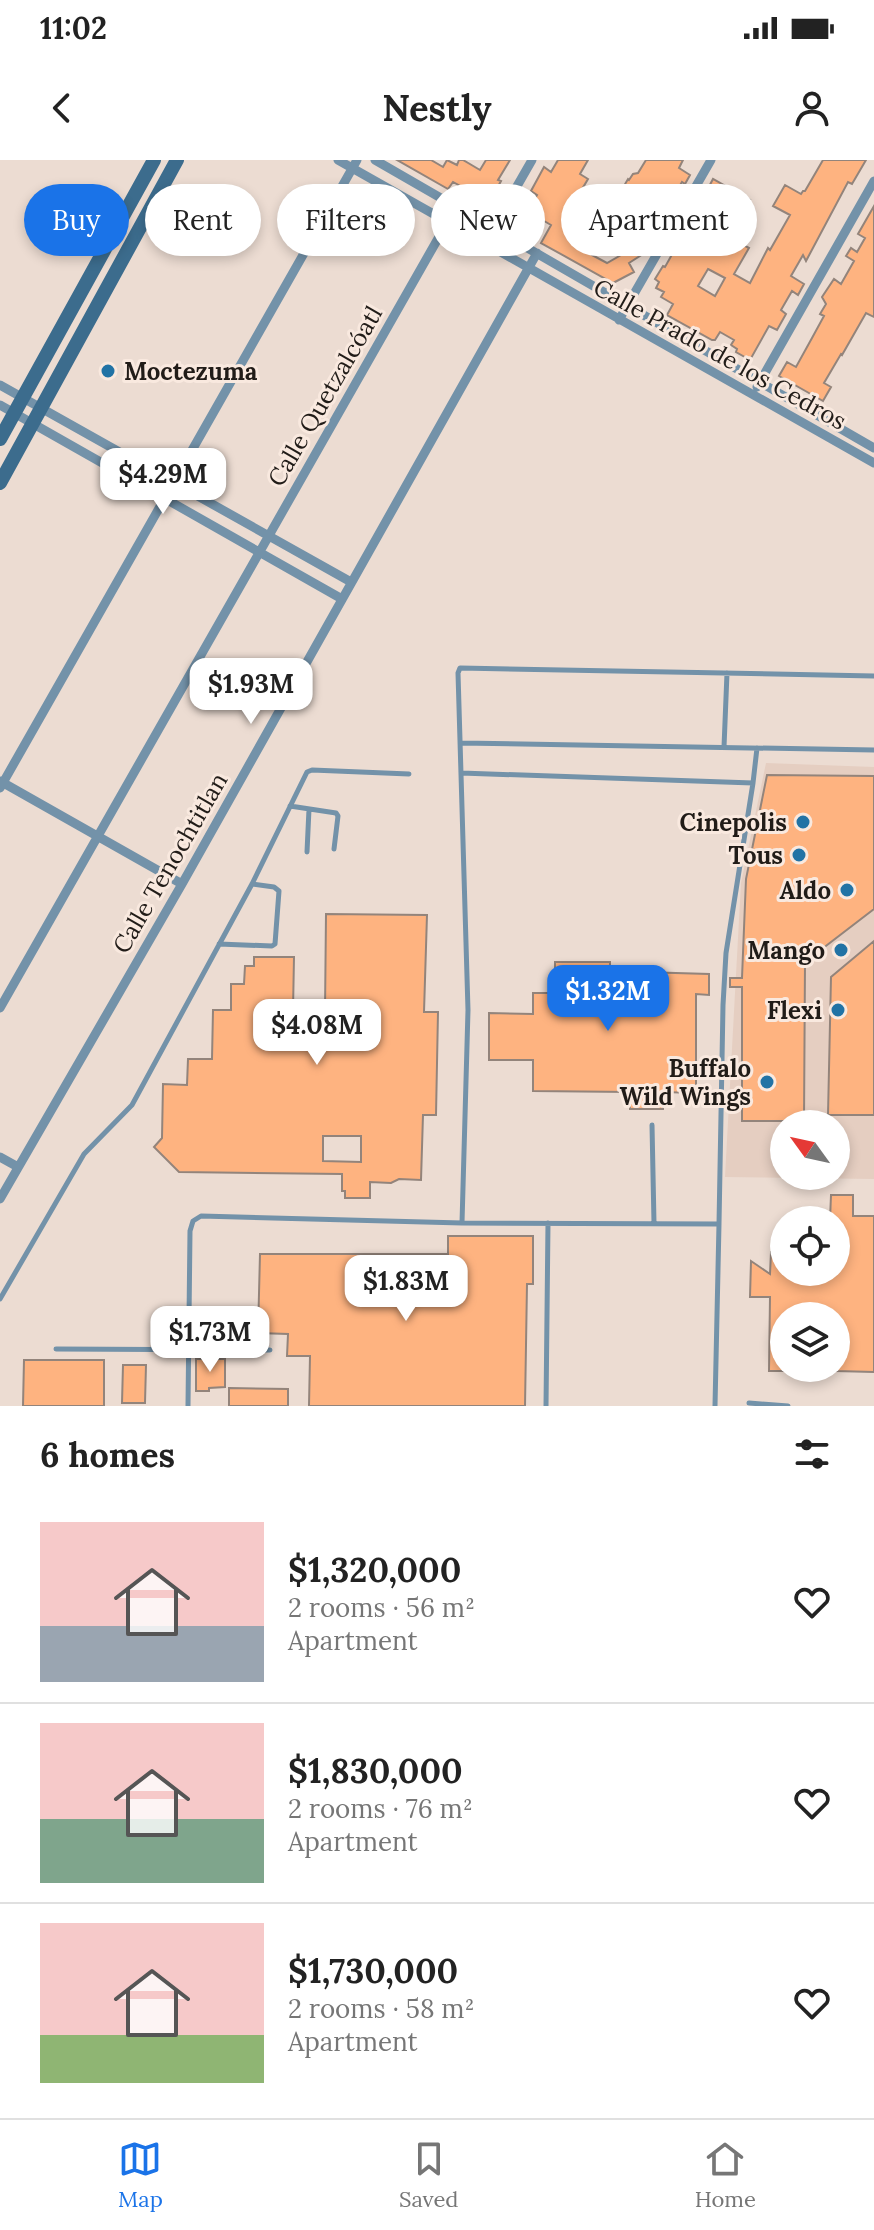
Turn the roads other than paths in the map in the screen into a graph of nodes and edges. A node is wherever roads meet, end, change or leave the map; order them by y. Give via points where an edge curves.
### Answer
1 (154, 160) edge
2 (177, 160) edge
3 (338, 160) edge
4 (375, 160) edge
5 (532, 160) edge
6 (711, 160) edge
7 (355, 164) edge
8 (874, 181) edge
9 (518, 184) edge
10 (431, 192) edge
11 (431, 211) edge
12 (431, 251) edge
13 (507, 256) edge
14 (536, 256) edge
15 (542, 256) edge
16 (529, 269) junction
17 (627, 307) junction
18 (619, 320) junction
19 (759, 383) junction
20 (0, 385) edge
21 (752, 395) junction
22 (23, 398) junction
23 (0, 405) edge
24 (42, 408) junction
25 (14, 413) junction
26 (33, 424) junction
27 (0, 439) edge
28 (874, 448) edge
29 (874, 463) edge
30 (175, 482) junction
31 (0, 483) edge
32 (165, 499) junction
33 (268, 535) junction
34 (259, 552) junction
35 (351, 582) junction
36 (342, 599) junction
37 (727, 673) junction
38 (874, 676) edge
39 (460, 743) junction
40 (724, 747) junction
41 (755, 748) junction
42 (874, 750) edge
43 (461, 773) junction
44 (409, 774) dead end
45 (753, 783) junction
46 (1, 784) edge
47 (290, 806) junction
48 (309, 809) junction
49 (98, 836) junction
50 (334, 849) dead end
51 (307, 852) dead end
52 (182, 884) junction
53 (252, 884) junction
54 (219, 944) junction
55 (0, 1008) edge
56 (652, 1125) dead end
57 (0, 1157) edge
58 (18, 1167) junction
59 (0, 1199) edge
60 (462, 1223) junction
61 (548, 1223) junction
62 (654, 1223) junction
63 (719, 1224) junction
64 (0, 1299) edge
65 (56, 1349) dead end
66 (270, 1350) dead end
67 (188, 1351) junction
68 (749, 1403) dead end
69 (188, 1406) edge
70 (546, 1406) edge
71 (715, 1406) edge
72 (788, 1406) edge

1 - 22 street
2 - 24 street
3 - 7 street, Calle Prado de los Cedros
4 - 10 street, Calle Prado de los Cedros
5 - 9 street
6 - 17 street
7 - 11 street, Calle Prado de los Cedros
7 - 30 street
8 - 19 street
12 - 33 street, Calle Quetzalcóatl
13 - 16 street, Calle Prado de los Cedros
14 - 16 street, Calle Tenochtitlan
15 - 17 street, Calle Prado de los Cedros
16 - 18 street, Calle Prado de los Cedros
16 - 35 street, Calle Tenochtitlan
17 - 18 street
17 - 19 street, Calle Prado de los Cedros
18 - 21 street, Calle Prado de los Cedros
19 - 21 street
19 - 28 street, Calle Prado de los Cedros
20 - 22 street
21 - 29 street, Calle Prado de los Cedros
22 - 24 street
22 - 25 street
23 - 25 street
24 - 26 street
24 - 30 street
25 - 26 street
25 - 27 street
26 - 31 street
26 - 32 street
30 - 32 street
30 - 33 street
32 - 34 street
32 - 46 street
33 - 34 street, Calle Quetzalcóatl
33 - 35 street
34 - 36 street
34 - 49 street, Calle Quetzalcóatl
35 - 36 street, Calle Tenochtitlan
36 - 52 street, Calle Tenochtitlan
37 - 38 lane
37 - 39 lane via 462,667
37 - 40 lane
39 - 40 lane
39 - 43 lane
40 - 41 lane
41 - 42 lane
41 - 45 lane
43 - 45 lane
43 - 60 lane via 468,1010
44 - 47 lane via 310,770
45 - 63 lane via 724,979
46 - 49 street
47 - 48 lane
47 - 53 lane
48 - 50 lane via 337,814
48 - 51 lane
49 - 52 street
49 - 55 street, Calle Quetzalcóatl
52 - 58 street, Calle Tenochtitlan
53 - 54 lane
53 - 54 lane via 279,891 275,944
54 - 64 lane via 132,1105 84,1154
56 - 62 lane
57 - 58 street
58 - 59 street, Calle Tenochtitlan
60 - 61 lane
60 - 67 lane via 201,1216 190,1231
61 - 62 lane
61 - 70 lane
62 - 63 lane
63 - 71 lane
65 - 67 lane
66 - 67 lane
67 - 69 lane
68 - 72 lane

